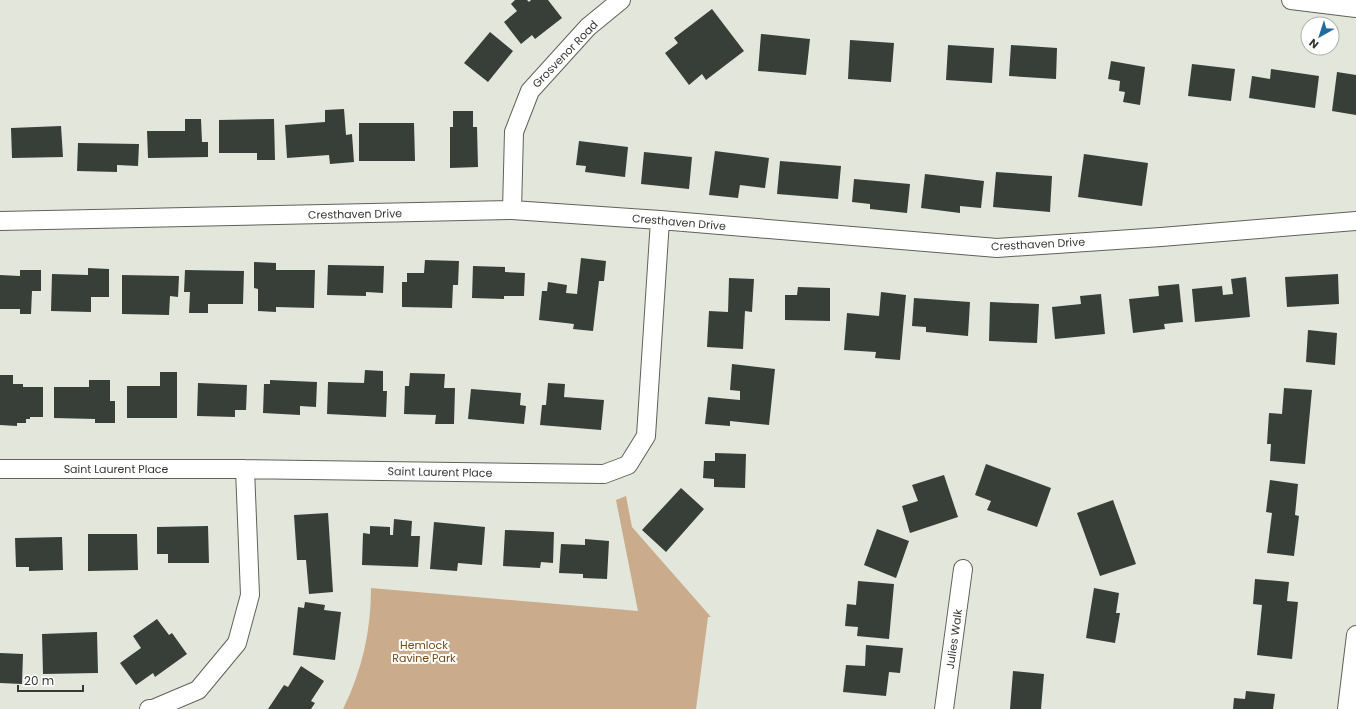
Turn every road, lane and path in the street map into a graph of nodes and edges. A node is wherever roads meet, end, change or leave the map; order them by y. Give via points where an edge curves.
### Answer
1 (621, 0) edge
2 (1291, 0) edge
3 (1356, 8) edge
4 (512, 210) junction
5 (660, 220) junction
6 (0, 221) edge
7 (1356, 221) edge
8 (0, 469) edge
9 (245, 469) junction
10 (963, 570) dead end
11 (1356, 635) edge
12 (149, 709) edge
13 (944, 709) edge
14 (1347, 709) edge

1 - 4 street, Grosvenor Road via 588,27 530,91 514,132
2 - 3 street
4 - 5 street, Cresthaven Drive
4 - 6 street, Cresthaven Drive
5 - 7 street, Cresthaven Drive via 997,248 1161,238
5 - 9 street, Saint Laurent Place via 646,436 628,465 604,474
8 - 9 street, Saint Laurent Place
9 - 12 street via 250,595 237,643 198,690
10 - 13 street, Julies Walk
11 - 14 street

